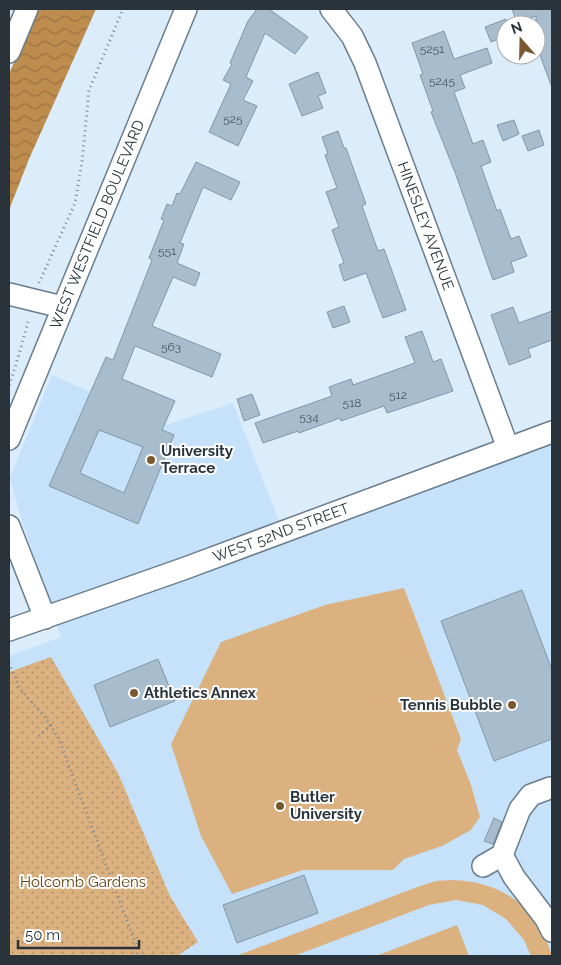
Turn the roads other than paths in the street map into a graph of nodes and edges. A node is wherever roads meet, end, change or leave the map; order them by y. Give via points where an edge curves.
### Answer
1 (27, 9) edge
2 (186, 9) edge
3 (332, 9) edge
4 (9, 52) edge
5 (9, 294) edge
6 (62, 307) junction
7 (552, 432) edge
8 (9, 439) edge
9 (508, 448) junction
10 (9, 526) edge
11 (45, 618) junction
12 (9, 630) edge
13 (552, 788) edge
14 (502, 855) junction
15 (483, 866) dead end
16 (552, 931) edge

1 - 4 street
2 - 6 street, WEST WESTFIELD BOULEVARD
3 - 9 street, HINESLEY AVENUE via 362,56
5 - 6 street
6 - 8 street, WEST WESTFIELD BOULEVARD
7 - 9 street, WEST 52ND STREET
9 - 11 street, WEST 52ND STREET
10 - 11 street
11 - 12 street, WEST 52ND STREET
13 - 14 street via 531,795 520,809
14 - 15 street
14 - 16 street via 514,878

